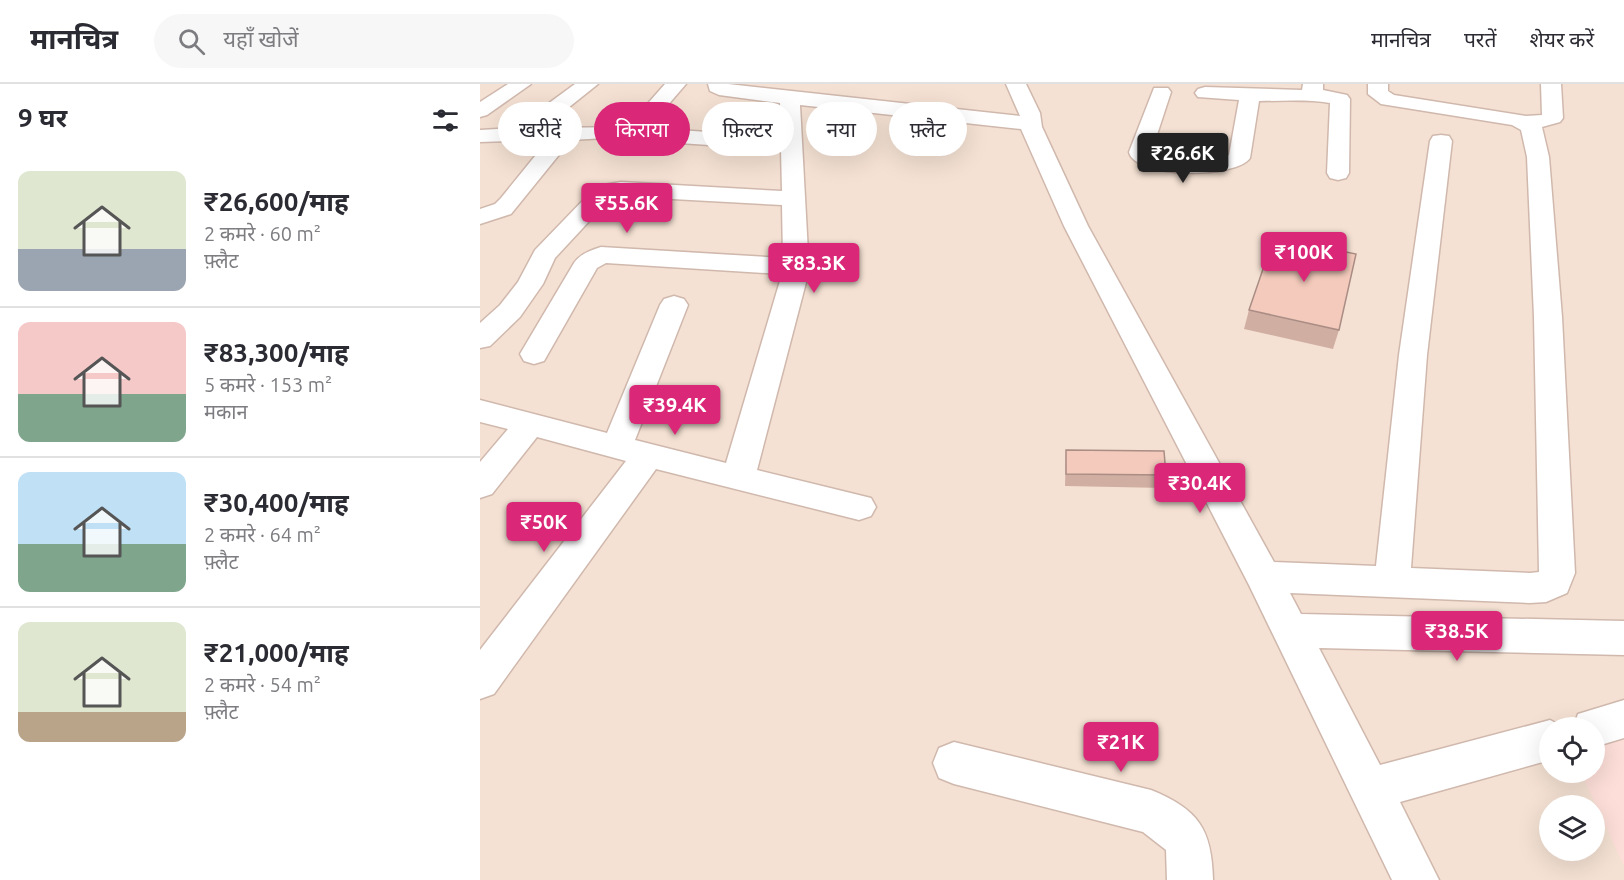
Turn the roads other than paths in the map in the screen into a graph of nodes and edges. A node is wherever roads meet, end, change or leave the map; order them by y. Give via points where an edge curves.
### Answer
1 (521, 84) edge
2 (588, 84) edge
3 (676, 84) edge
4 (718, 84) edge
5 (1001, 84) edge
6 (1016, 84) edge
7 (1378, 84) edge
8 (1551, 84) edge
9 (1313, 89) edge
10 (1161, 92) dead end
11 (1205, 93) dead end
12 (802, 94) edge
13 (1250, 94) junction
14 (1437, 96) edge
15 (564, 102) edge
16 (660, 102) edge
17 (480, 111) edge
18 (1526, 122) junction
19 (1029, 125) junction
20 (498, 135) edge
21 (480, 136) edge
22 (1442, 141) dead end
23 (794, 144) joint
24 (547, 156) edge
25 (1338, 173) dead end
26 (795, 199) junction
27 (480, 217) edge
28 (796, 267) junction
29 (674, 305) dead end
30 (480, 339) edge
31 (534, 354) dead end
32 (480, 411) edge
33 (531, 423) junction
34 (633, 450) junction
35 (738, 478) junction
36 (480, 484) edge
37 (859, 507) dead end
38 (1263, 577) junction
39 (1392, 582) junction
40 (1290, 631) junction
41 (1624, 638) edge
42 (480, 681) edge
43 (1624, 719) edge
44 (1605, 725) edge
45 (1539, 743) edge
46 (954, 763) dead end
47 (1371, 789) junction
48 (1190, 880) edge
49 (1416, 880) edge

1 - 17 street
2 - 15 street
3 - 16 street
4 - 12 street via 726,91
5 - 19 street via 1017,114
6 - 19 street via 1030,112
7 - 14 street via 1381,98
8 - 18 street via 1553,118
9 - 13 street
9 - 25 street via 1340,99
10 - 13 street via 1141,157 1156,163 1217,166 1239,158
11 - 13 street
12 - 19 street
12 - 23 street
14 - 18 street
18 - 39 street via 1531,127 1539,168 1557,573 1554,582 1546,587 1530,588
19 - 38 street via 1076,226
20 - 21 street
22 - 39 street via 1413,355
23 - 26 street
24 - 27 street via 503,209
26 - 28 street
26 - 30 street via 621,189 605,193 544,255 521,297
28 - 31 street via 601,255 587,263
28 - 35 street via 788,308
29 - 34 street
32 - 33 street
33 - 34 street
33 - 36 street
34 - 35 street
34 - 42 street
35 - 37 street
38 - 39 street
38 - 40 street
40 - 41 street
40 - 47 street
43 - 44 street
45 - 47 street
46 - 48 street via 1151,812 1185,836
47 - 49 street

